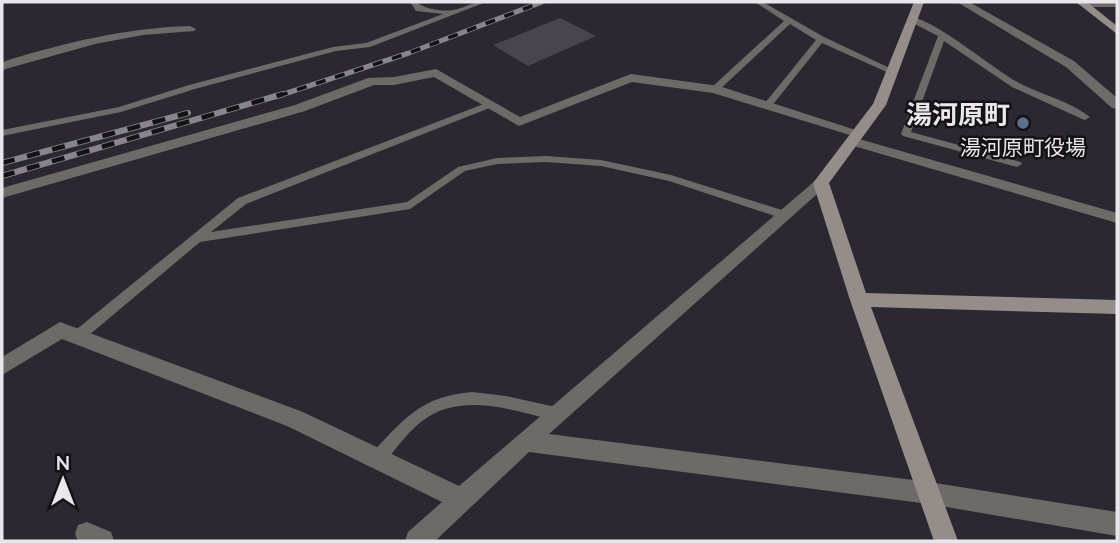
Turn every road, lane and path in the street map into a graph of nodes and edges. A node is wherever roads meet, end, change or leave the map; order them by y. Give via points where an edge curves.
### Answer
1 (413, 2) edge
2 (482, 2) edge
3 (758, 2) edge
4 (919, 2) edge
5 (962, 2) edge
6 (1082, 3) edge
7 (1117, 4) edge
8 (450, 13) junction
9 (912, 19) junction
10 (788, 21) junction
11 (190, 29) dead end
12 (1117, 31) edge
13 (942, 36) junction
14 (821, 39) junction
15 (2, 66) edge
16 (892, 71) junction
17 (715, 89) junction
18 (489, 105) junction
19 (768, 105) junction
20 (1117, 105) edge
21 (1085, 117) dead end
22 (2, 133) edge
23 (855, 137) junction
24 (1017, 164) dead end
25 (821, 183) junction
26 (2, 193) edge
27 (784, 215) junction
28 (1117, 218) edge
29 (201, 238) junction
30 (859, 300) junction
31 (1117, 307) edge
32 (77, 337) junction
33 (2, 367) edge
34 (556, 414) junction
35 (525, 441) junction
36 (377, 459) junction
37 (929, 493) junction
38 (462, 500) junction
39 (1117, 524) edge
40 (417, 541) edge
41 (946, 541) edge

1 - 8 lane via 419,9
2 - 8 lane
3 - 10 lane
4 - 9 street
5 - 20 street via 1070,64
6 - 7 street
6 - 12 street
8 - 22 lane via 367,45 191,86 121,109
9 - 13 lane
9 - 16 street
10 - 14 lane
10 - 17 lane
11 - 15 street via 159,29
13 - 21 lane via 1015,85
13 - 24 lane via 906,134
14 - 16 lane
14 - 19 lane
16 - 23 street via 879,105
17 - 18 street via 631,78 519,122
17 - 19 street
18 - 26 street via 436,73 372,81 300,108
18 - 29 lane via 242,201
19 - 23 street
23 - 25 street
23 - 28 street
25 - 27 street
25 - 30 street
27 - 29 lane via 671,178 601,163 546,159 497,161 462,169 410,205
27 - 34 street
29 - 32 lane
30 - 31 street
30 - 37 street
32 - 33 street via 60,330
32 - 36 street via 295,419
34 - 35 street
34 - 36 lane via 478,398 444,401 421,413
35 - 37 street
35 - 38 street
36 - 38 street
37 - 39 street
37 - 41 street
38 - 40 street

